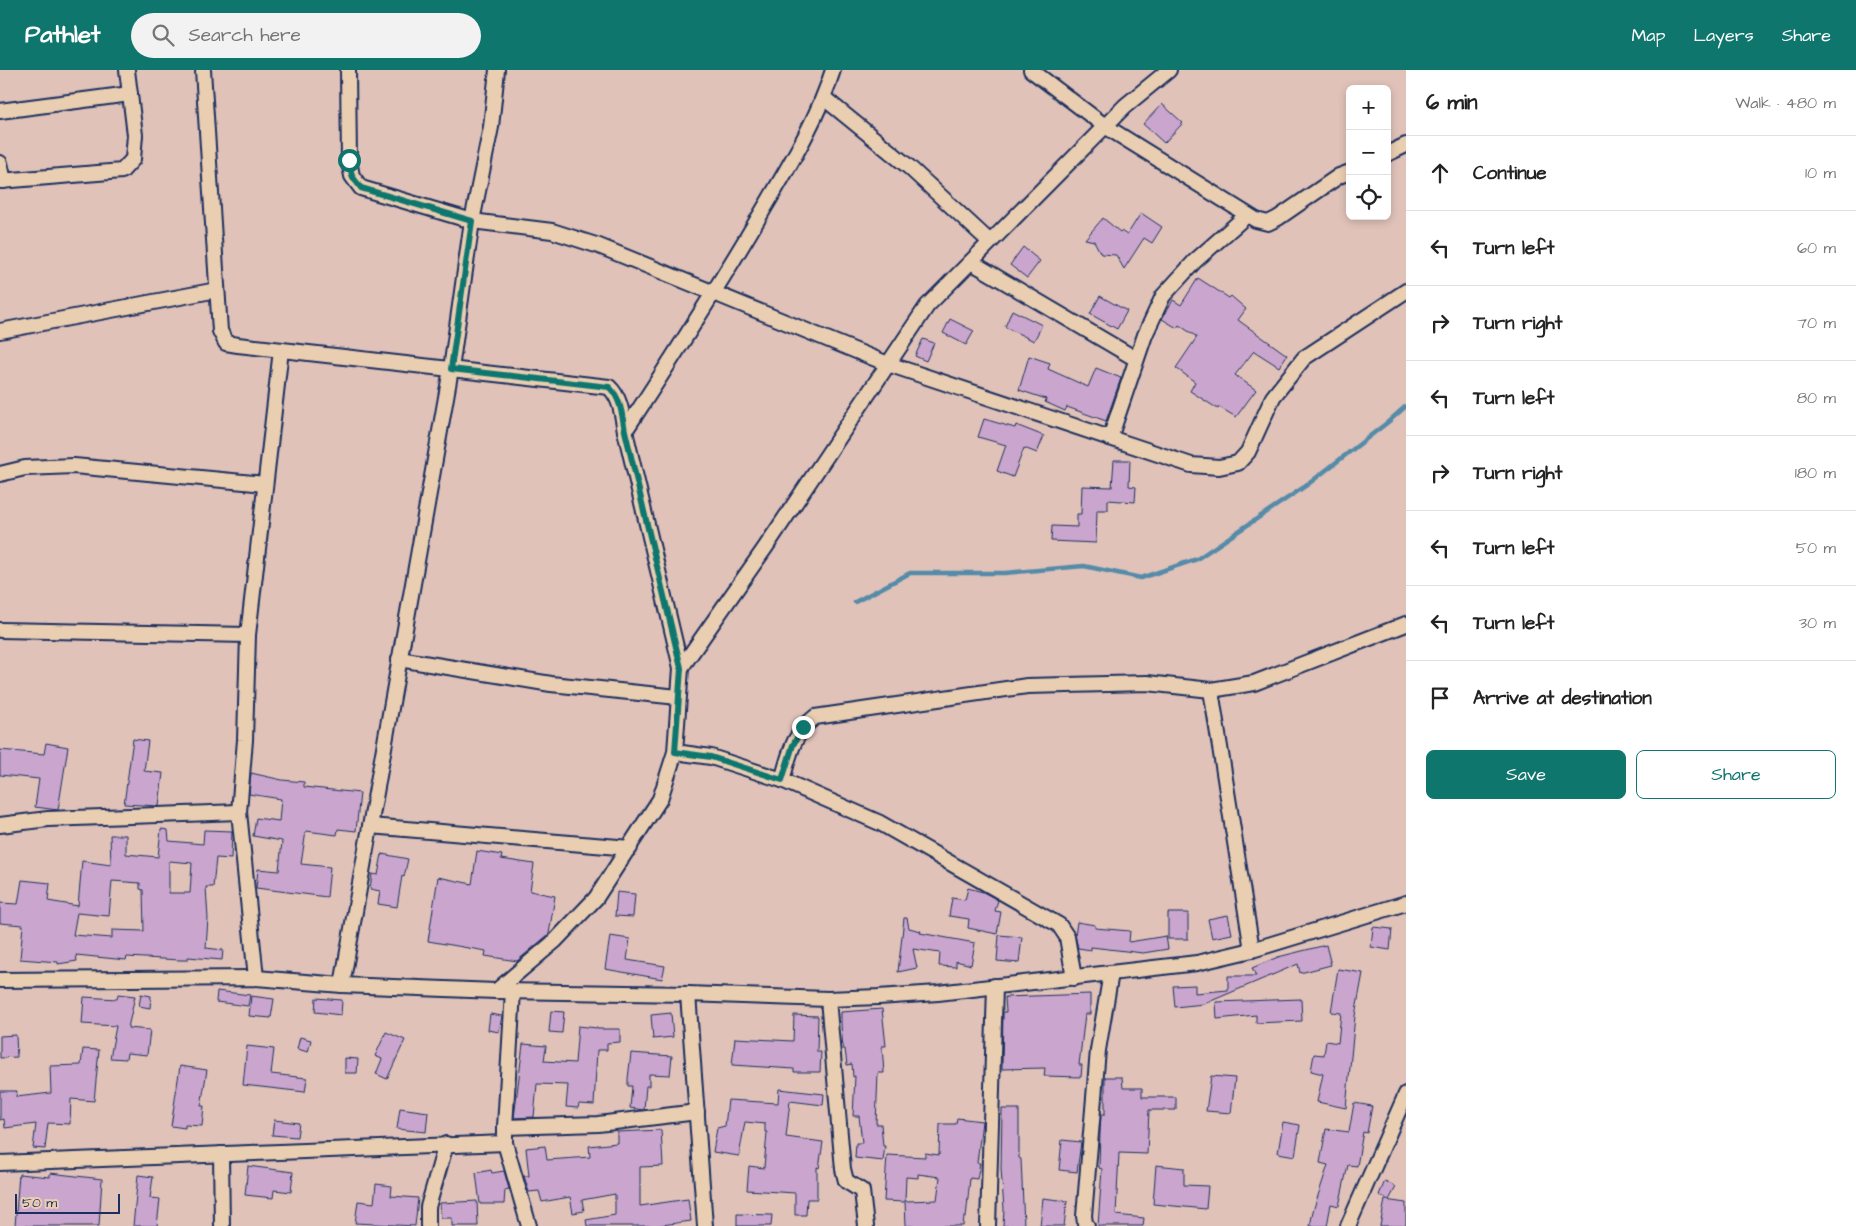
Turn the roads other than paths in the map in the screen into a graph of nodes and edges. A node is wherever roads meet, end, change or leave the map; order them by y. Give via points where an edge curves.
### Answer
1 (127, 70) edge
2 (203, 70) edge
3 (348, 70) edge
4 (497, 70) edge
5 (833, 70) edge
6 (1031, 70) edge
7 (1169, 70) edge
8 (130, 94) junction
9 (824, 98) junction
10 (0, 111) edge
11 (1105, 126) junction
12 (1406, 145) edge
13 (1391, 152) edge
14 (0, 163) edge
15 (1346, 174) edge
16 (2, 181) edge
17 (1247, 215) junction
18 (472, 221) junction
19 (990, 242) junction
20 (971, 262) junction
21 (217, 290) junction
22 (1406, 291) edge
23 (714, 293) junction
24 (0, 332) edge
25 (281, 350) junction
26 (1136, 359) junction
27 (888, 364) junction
28 (451, 369) junction
29 (625, 431) junction
30 (1110, 438) junction
31 (0, 474) edge
32 (266, 484) junction
33 (1406, 624) edge
34 (0, 630) edge
35 (248, 635) junction
36 (399, 659) junction
37 (681, 668) junction
38 (1211, 690) junction
39 (678, 697) junction
40 (675, 752) junction
41 (782, 780) junction
42 (239, 812) junction
43 (0, 825) edge
44 (370, 826) junction
45 (630, 848) junction
46 (1406, 903) edge
47 (1252, 950) junction
48 (1111, 973) junction
49 (256, 978) junction
50 (1074, 978) junction
51 (0, 980) edge
52 (342, 985) junction
53 (995, 986) junction
54 (496, 991) junction
55 (513, 991) junction
56 (688, 994) junction
57 (828, 999) junction
58 (1406, 1094) edge
59 (697, 1112) junction
60 (1401, 1114) edge
61 (505, 1127) junction
62 (505, 1143) junction
63 (446, 1144) junction
64 (221, 1154) junction
65 (0, 1163) edge
66 (222, 1226) edge
67 (428, 1226) edge
68 (529, 1226) edge
69 (706, 1226) edge
70 (866, 1226) edge
71 (988, 1226) edge
72 (1088, 1226) edge
73 (1348, 1226) edge

1 - 8 street
2 - 21 street
3 - 18 street via 349,160 352,176 361,188
4 - 18 street via 491,126
5 - 9 street
6 - 11 street
7 - 11 street
8 - 10 street
8 - 16 street via 135,136 133,159 122,171
9 - 19 street via 909,167
9 - 23 street via 804,140
11 - 17 street
11 - 19 street
12 - 13 street
14 - 16 street
15 - 17 street via 1268,223
17 - 26 street via 1195,261 1163,296
18 - 23 street via 552,231 599,246
18 - 28 street
19 - 20 street
20 - 26 street
20 - 27 street via 927,306
21 - 24 street
21 - 25 street via 220,331 226,342
22 - 30 street via 1304,358 1273,397 1248,452 1238,463 1219,467 1191,464
23 - 27 street
23 - 29 street
25 - 28 street
25 - 32 street
26 - 30 street
27 - 30 street
27 - 37 street
28 - 29 street via 609,387 616,393
28 - 36 street
29 - 37 street
31 - 32 street via 25,468 74,466
32 - 35 street
33 - 38 street via 1254,683
34 - 35 street
35 - 42 street
36 - 39 street via 551,684
36 - 44 street
37 - 39 street
38 - 41 street via 1147,683 1027,686 815,717 803,727 793,745
38 - 47 street
39 - 40 street
40 - 41 street via 711,757
40 - 45 street via 660,799
41 - 50 street via 880,823 1059,925 1067,937
42 - 43 street via 48,819
42 - 49 street
44 - 45 street
44 - 52 street
45 - 54 street via 596,898 555,940
46 - 47 street
47 - 48 street via 1197,963
48 - 50 street
48 - 72 street via 1098,1050 1084,1216
49 - 51 street
49 - 52 street
50 - 53 street
52 - 54 street
53 - 57 street
53 - 71 street
54 - 55 street
55 - 56 street
55 - 61 street
56 - 57 street
56 - 59 street
57 - 70 street via 842,1169 846,1181 862,1192
58 - 60 street
59 - 61 street via 598,1124
59 - 69 street
60 - 73 street
61 - 62 street
62 - 63 street
62 - 68 street
63 - 64 street
63 - 67 street via 428,1207
64 - 65 street
64 - 66 street

